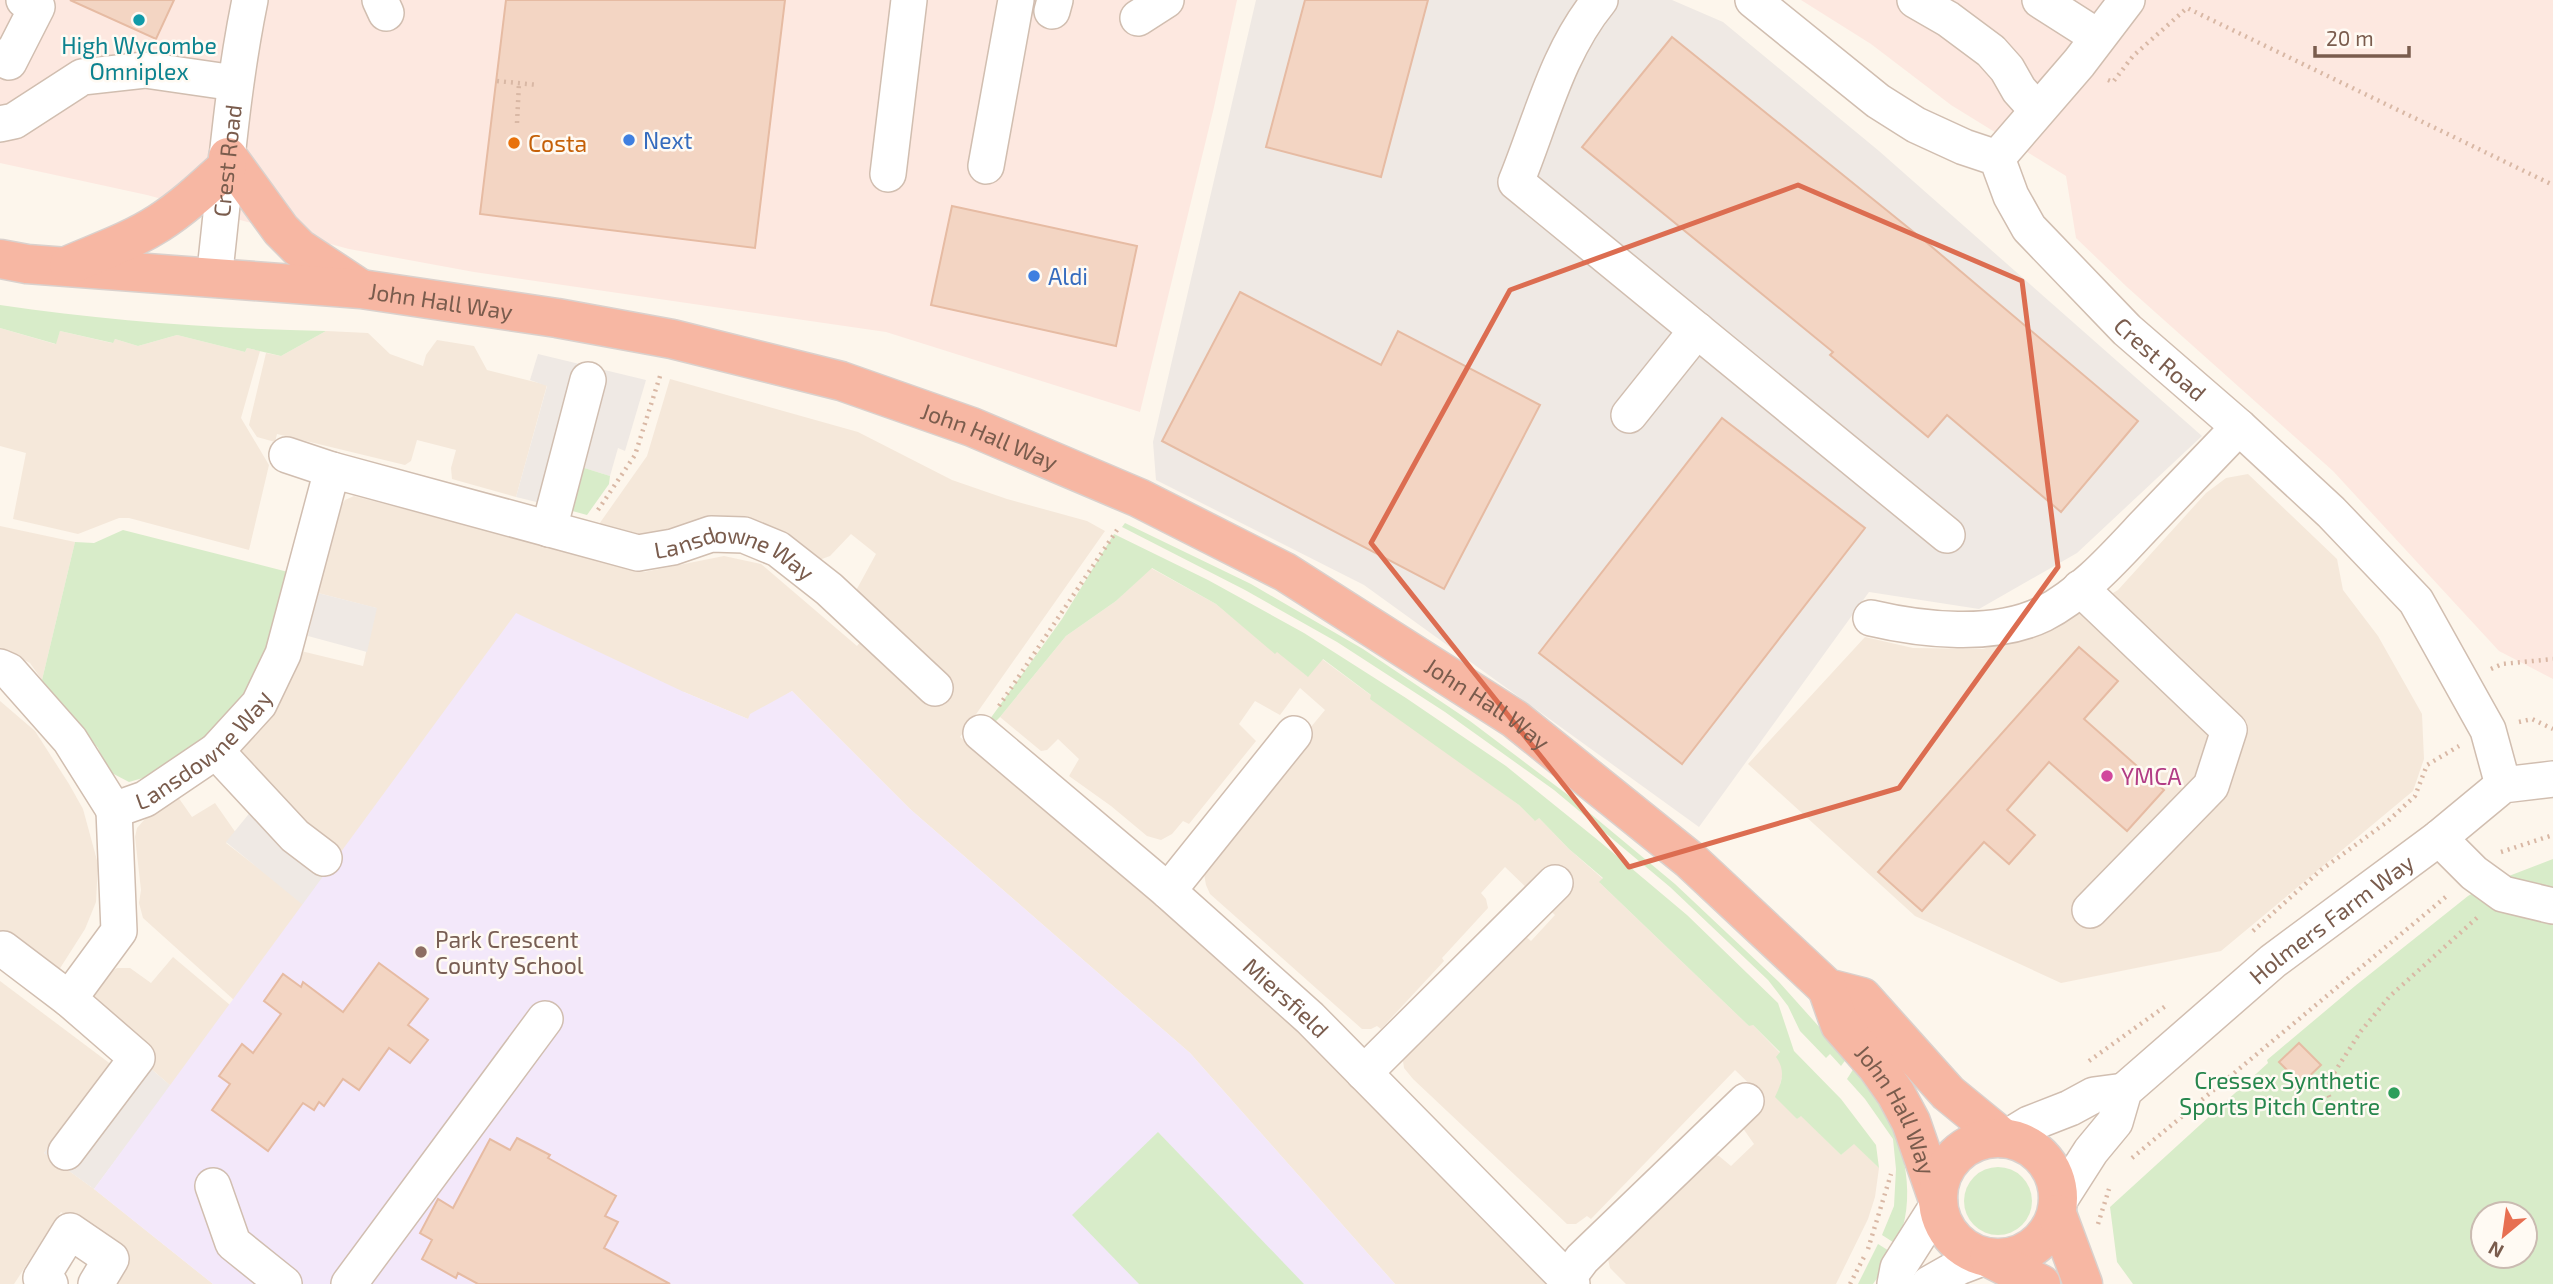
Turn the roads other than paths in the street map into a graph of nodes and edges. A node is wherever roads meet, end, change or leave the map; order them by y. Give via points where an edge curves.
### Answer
1 (24, 0) edge
2 (250, 0) edge
3 (909, 0) edge
4 (1016, 0) edge
5 (1600, 0) edge
6 (1753, 0) edge
7 (1915, 0) edge
8 (2127, 0) edge
9 (2053, 3) edge
10 (1954, 9) edge
11 (2088, 50) junction
12 (0, 57) edge
13 (235, 83) junction
14 (2037, 110) junction
15 (0, 124) edge
16 (1997, 158) junction
17 (228, 162) junction
18 (986, 166) dead end
19 (888, 174) dead end
20 (0, 259) edge
21 (64, 267) junction
22 (214, 279) junction
23 (361, 289) junction
24 (1697, 330) junction
25 (588, 380) dead end
26 (1629, 415) dead end
27 (2239, 427) junction
28 (287, 455) dead end
29 (332, 470) junction
30 (564, 533) junction
31 (1947, 535) dead end
32 (2080, 589) junction
33 (1871, 618) dead end
34 (0, 667) edge
35 (935, 688) dead end
36 (981, 733) road end
37 (1294, 734) dead end
38 (216, 751) junction
39 (2553, 779) edge
40 (2503, 785) junction
41 (114, 810) junction
42 (2439, 838) junction
43 (324, 858) dead end
44 (1555, 883) dead end
45 (1168, 891) junction
46 (2553, 906) edge
47 (2090, 910) dead end
48 (3, 949) dead end
49 (1827, 988) junction
50 (69, 999) junction
51 (545, 1019) dead end
52 (1364, 1073) junction
53 (2124, 1091) junction
54 (1746, 1101) dead end
55 (2005, 1138) junction
56 (66, 1152) dead end
57 (213, 1186) dead end
58 (1938, 1202) junction
59 (2058, 1208) junction
60 (1987, 1258) junction
61 (1569, 1281) edge
62 (50, 1284) edge
63 (96, 1284) edge
64 (284, 1284) edge
65 (349, 1284) edge
66 (1895, 1284) edge
67 (1929, 1284) edge
68 (2041, 1284) edge
69 (2083, 1284) edge

1 - 12 street via 37,7 9,62
2 - 13 street, Crest Road
3 - 19 street
4 - 18 street
5 - 24 street via 1586,16 1555,77 1516,182
6 - 16 street via 1878,101 1916,125
7 - 10 street
8 - 11 street
9 - 11 street
10 - 14 street
11 - 14 street
13 - 15 street via 145,70 82,77 14,121
13 - 17 street, Crest Road
14 - 16 street
16 - 27 street, Crest Road via 2029,229 2127,330
17 - 21 highway via 158,224
17 - 22 street, Crest Road
17 - 23 highway via 299,248
20 - 21 highway, John Hall Way
21 - 22 highway, John Hall Way
22 - 23 highway, John Hall Way
23 - 49 highway, John Hall Way via 672,339 841,381 972,427 1139,498 1285,572 1515,719 1690,860
24 - 26 street
24 - 31 street
25 - 30 street
27 - 32 street
27 - 40 street, Crest Road via 2332,512 2416,601 2488,730
28 - 29 street, Lansdowne Way
29 - 30 street, Lansdowne Way
29 - 38 street, Lansdowne Way via 283,654 259,704
30 - 35 street, Lansdowne Way via 638,553 711,534 744,535 778,549 829,589
32 - 33 street via 2044,614 2017,623 1956,631
32 - 47 street via 2230,730 2211,786
34 - 41 street, Lansdowne Way via 9,671 70,740
36 - 45 street, Miersfield
37 - 45 street
38 - 41 street, Lansdowne Way via 145,799
38 - 43 street via 295,836
39 - 40 street
40 - 42 street, Holmers Farm Way
41 - 50 street, Lansdowne Way via 119,931
42 - 46 street via 2503,894
42 - 53 street, Holmers Farm Way via 2273,961
44 - 52 street
45 - 52 street, Miersfield via 1310,1018
48 - 50 street
49 - 55 highway, John Hall Way via 1862,997 1948,1093
49 - 58 highway, John Hall Way via 1840,1025 1877,1067 1911,1122
50 - 56 street via 137,1058
51 - 65 street
52 - 61 street, Miersfield
53 - 55 street via 2094,1095
53 - 59 street via 2115,1122 2091,1151
54 - 61 street via 1581,1259
55 - 58 highway via 1983,1139 1965,1147 1940,1180
55 - 59 highway via 2031,1147 2050,1166 2057,1183
57 - 64 street via 233,1243
58 - 60 highway via 1953,1238
58 - 66 street via 1898,1268
59 - 60 highway via 2050,1230 2031,1248 2006,1258
59 - 69 highway
60 - 67 street
60 - 68 highway
62 - 63 street via 41,1278 70,1231 111,1259

